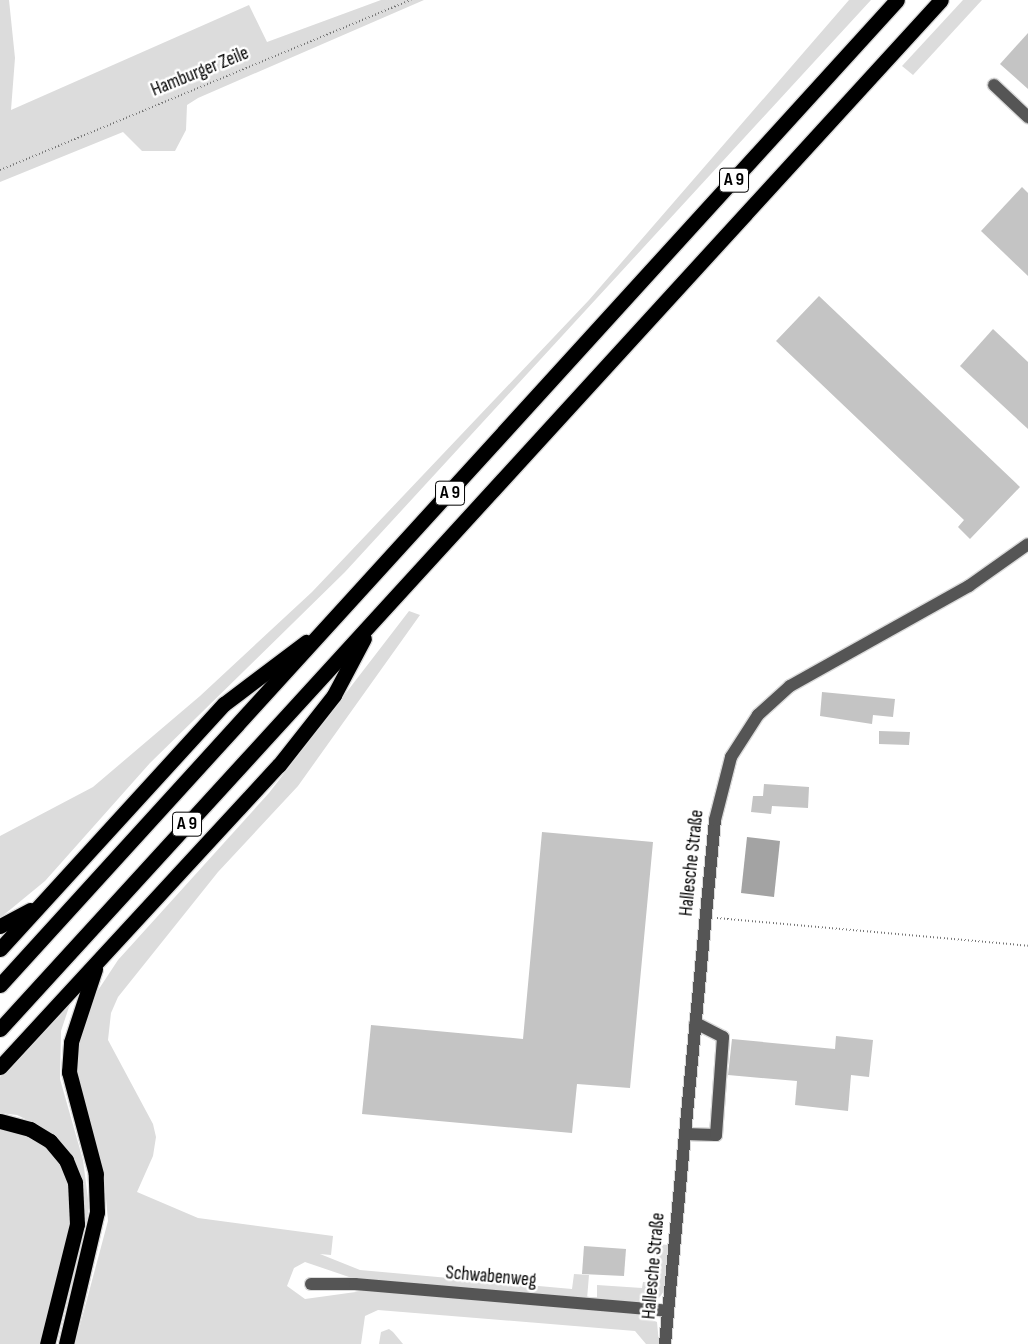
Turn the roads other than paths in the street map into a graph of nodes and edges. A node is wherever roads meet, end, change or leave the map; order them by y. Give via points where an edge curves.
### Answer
1 (898, 0) edge
2 (941, 0) edge
3 (994, 85) dead end
4 (1028, 117) edge
5 (1028, 544) edge
6 (374, 619) junction
7 (330, 625) junction
8 (40, 904) junction
9 (0, 926) edge
10 (0, 949) edge
11 (97, 963) junction
12 (0, 985) edge
13 (695, 1023) junction
14 (0, 1030) edge
15 (0, 1067) edge
16 (0, 1121) edge
17 (685, 1134) junction
18 (311, 1284) dead end
19 (668, 1311) junction
20 (47, 1344) edge
21 (66, 1344) edge
22 (665, 1344) edge

1 - 7 highway, A 9
2 - 6 highway, A 9
3 - 4 street
5 - 13 street, Hallesche Straße via 970,586 790,686 758,715 737,744 720,788
6 - 11 highway via 334,695 317,718
6 - 14 highway, A 9
7 - 8 highway via 224,704
7 - 12 highway, A 9
8 - 9 highway
8 - 10 highway
11 - 15 highway
11 - 21 highway via 71,1042 69,1072 96,1174 97,1212
13 - 17 street, Hallesche Straße
13 - 17 street via 723,1037 716,1135
16 - 20 highway via 30,1128 50,1141 66,1160 75,1182 77,1224
17 - 19 street, Hallesche Straße
18 - 19 street, Schwabenweg via 355,1284
19 - 22 street, Hallesche Straße

